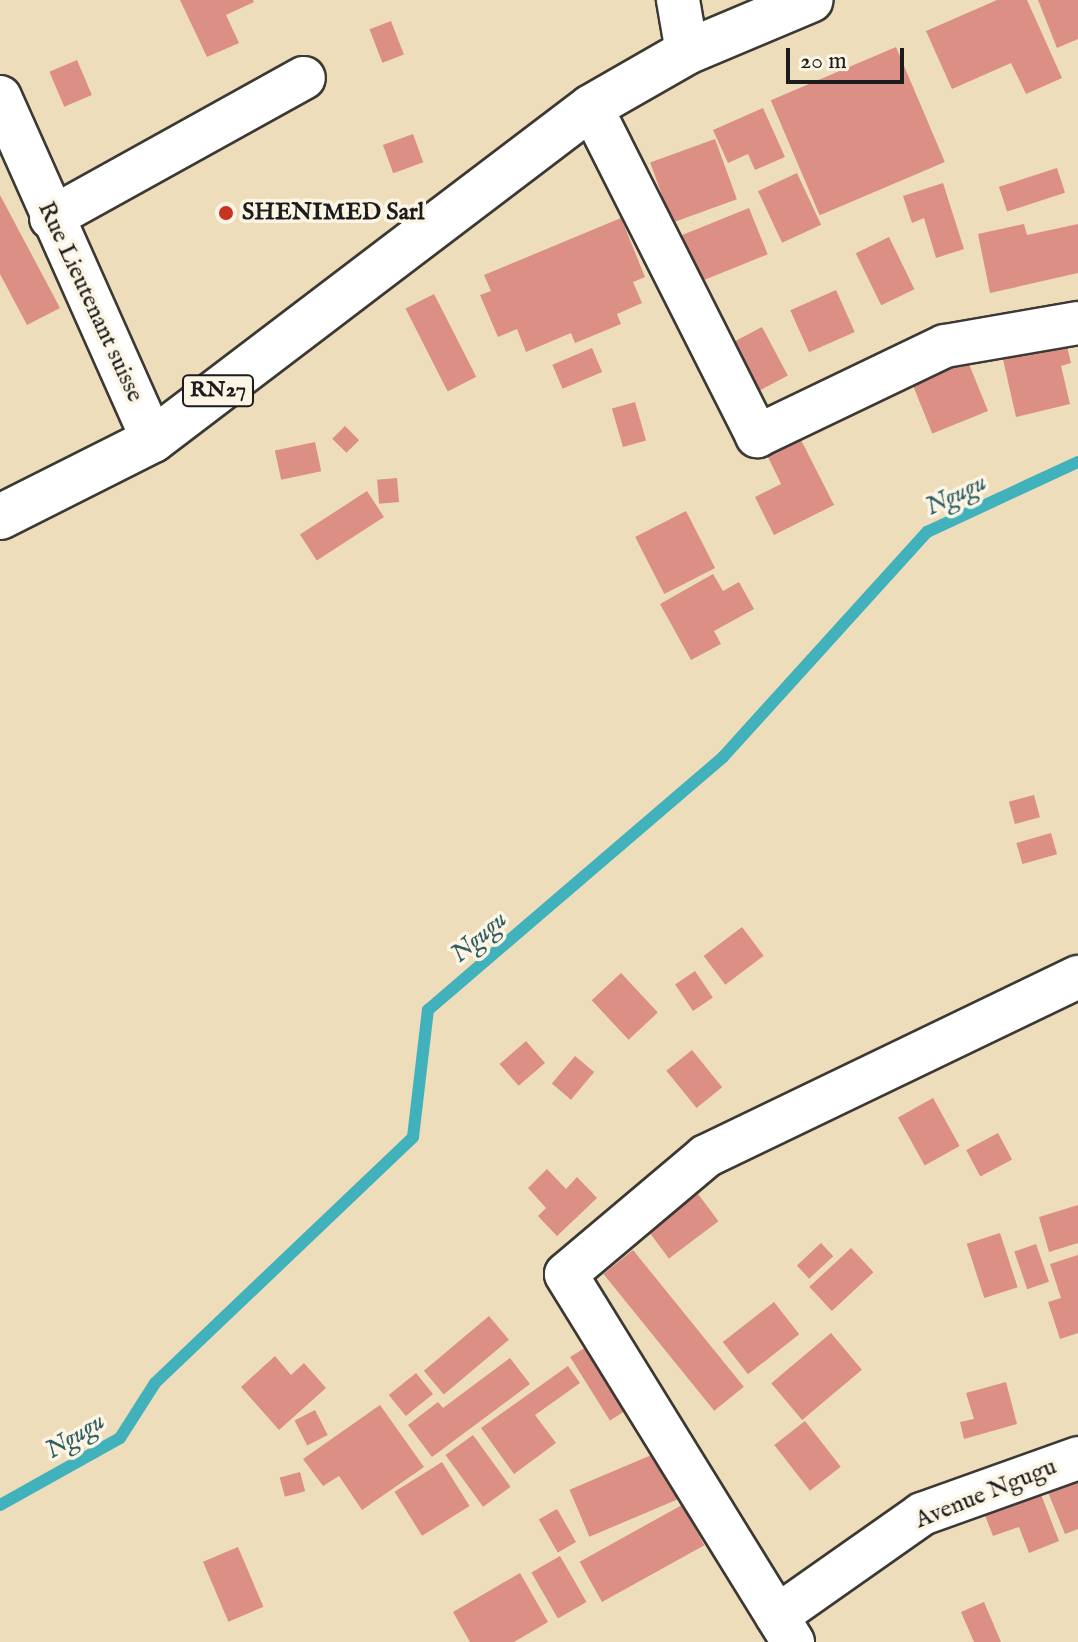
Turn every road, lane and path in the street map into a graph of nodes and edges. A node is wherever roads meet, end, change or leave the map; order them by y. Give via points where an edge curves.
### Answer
1 (678, 0) edge
2 (811, 0) edge
3 (687, 52) junction
4 (304, 78) dead end
5 (0, 97) edge
6 (591, 107) junction
7 (13, 169) edge
8 (51, 218) junction
9 (1078, 323) edge
10 (153, 440) junction
11 (0, 517) edge
12 (1078, 977) edge
13 (1078, 1458) edge
14 (785, 1629) edge

1 - 3 street
2 - 3 main road, RN27
3 - 6 main road, RN27
4 - 8 street
5 - 7 street, Rue Lieutenant suisse
6 - 9 street via 757,436 945,346
6 - 10 main road, RN27
7 - 8 street, Rue Lieutenant suisse
8 - 10 street, Rue Lieutenant suisse
10 - 11 main road, RN27
12 - 14 street via 706,1156 566,1274
13 - 14 street, Avenue Ngugu via 922,1514

